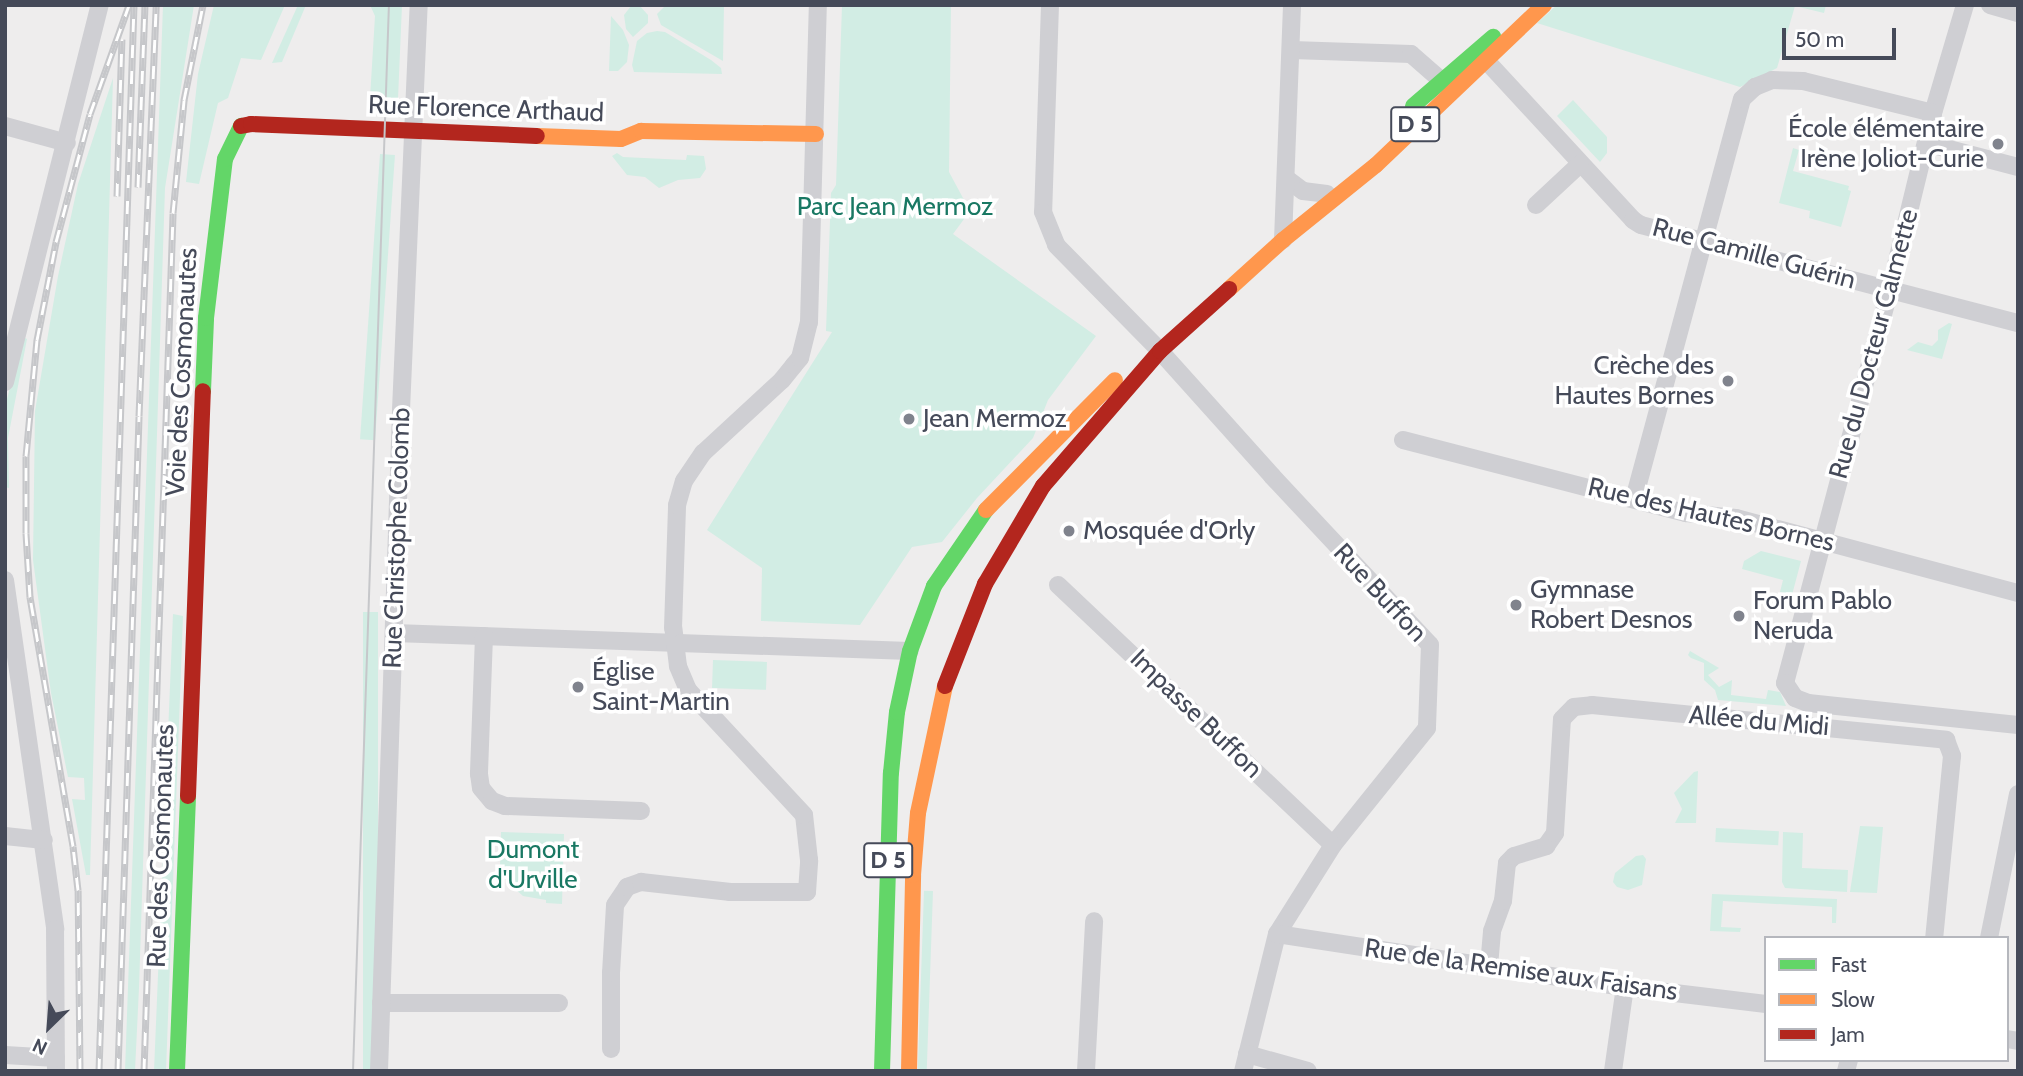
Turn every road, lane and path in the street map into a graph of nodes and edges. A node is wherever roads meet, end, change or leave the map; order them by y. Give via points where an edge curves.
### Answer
1 (100, 5) edge
2 (419, 5) edge
3 (818, 5) edge
4 (1050, 5) edge
5 (1292, 5) edge
6 (1529, 5) edge
7 (1544, 5) edge
8 (1965, 5) edge
9 (1990, 5) edge
10 (2018, 13) edge
11 (1292, 50) junction
12 (1482, 56) junction
13 (1441, 78) junction
14 (1455, 93) junction
15 (1933, 113) junction
16 (1404, 115) dead end
17 (5, 126) edge
18 (238, 127) joint
19 (411, 131) junction
20 (816, 134) junction
21 (1376, 142) dead end
22 (67, 143) junction
23 (1926, 143) junction
24 (1580, 164) junction
25 (2018, 167) edge
26 (1287, 179) junction
27 (1327, 194) junction
28 (1536, 205) dead end
29 (1283, 240) junction
30 (1702, 241) junction
31 (1889, 290) junction
32 (2018, 323) edge
33 (1160, 351) junction
34 (5, 382) edge
35 (1403, 440) dead end
36 (1634, 499) junction
37 (1823, 540) junction
38 (5, 580) edge
39 (1058, 585) dead end
40 (2018, 593) edge
41 (194, 623) joint
42 (394, 633) junction
43 (484, 636) junction
44 (674, 641) junction
45 (910, 651) junction
46 (2018, 725) edge
47 (2018, 794) edge
48 (641, 811) dead end
49 (5, 836) edge
50 (44, 840) junction
51 (1333, 845) junction
52 (1094, 921) dead end
53 (1277, 934) junction
54 (1934, 936) edge
55 (1989, 936) edge
56 (1489, 966) junction
57 (1625, 987) junction
58 (381, 1003) junction
59 (559, 1003) dead end
60 (1764, 1004) edge
61 (611, 1049) dead end
62 (5, 1055) edge
63 (1245, 1062) edge
64 (56, 1064) edge
65 (177, 1071) edge
66 (379, 1071) edge
67 (882, 1071) edge
68 (909, 1071) edge
69 (1086, 1071) edge
70 (1308, 1071) edge
71 (1614, 1071) edge

1 - 22 street
2 - 19 street, Rue Christophe Colomb
3 - 20 street
4 - 33 street, Rue Buffon via 1043,212 1056,245
5 - 11 street
6 - 12 main road, D 5
7 - 12 main road, D 5
8 - 15 street, Rue du Docteur Calmette
9 - 10 street
11 - 13 street via 1411,54
11 - 26 street
12 - 13 main road, D 5
12 - 14 main road, D 5
12 - 24 street, Rue Camille Guérin
13 - 14 street
13 - 16 main road, D 5
14 - 29 main road, D 5
15 - 23 street, Rue du Docteur Calmette
15 - 30 street via 1813,82 1772,80 1755,87 1742,99
17 - 22 street
18 - 19 main road, Rue Florence Arthaud
18 - 41 main road, Voie des Cosmonautes via 225,159 206,318
19 - 20 main road, Rue Florence Arthaud via 608,139 641,131
19 - 42 street, Rue Christophe Colomb
20 - 44 street via 809,322 800,358 702,453 684,481 677,505
21 - 27 main road, D 5
22 - 34 street
23 - 25 street
23 - 31 street, Rue du Docteur Calmette
24 - 28 street
24 - 30 street, Rue Camille Guérin via 1633,220
26 - 27 street via 1303,191
26 - 29 street
27 - 29 main road, D 5
29 - 33 main road, D 5
30 - 31 street, Rue Camille Guérin
30 - 36 street
31 - 32 street, Rue Camille Guérin
31 - 37 street, Rue du Docteur Calmette
33 - 45 main road, D 5 via 1128,368 985,512 934,586
33 - 51 street, Rue Buffon via 1430,645 1427,728
33 - 68 main road, D 5 via 1043,486 985,584 940,700 918,813
35 - 36 street, Rue des Hautes Bornes
36 - 37 street, Rue des Hautes Bornes
37 - 40 street, Rue des Hautes Bornes
37 - 46 street, Rue du Docteur Calmette via 1785,683 1795,698
38 - 50 street
39 - 51 street, Impasse Buffon
41 - 65 main road, Rue des Cosmonautes
42 - 43 street
42 - 58 street, Rue Christophe Colomb
43 - 44 street
43 - 48 street via 479,774 481,789 492,802
44 - 45 street
44 - 61 street via 688,690 804,815 807,892 730,892 641,882 627,887 615,905
45 - 67 main road, D 5 via 891,773
47 - 55 street
49 - 50 street
50 - 64 street via 55,929
51 - 53 street, Rue Buffon
52 - 69 street
53 - 56 street, Rue de la Remise aux Faisans
53 - 63 street, Rue Buffon
54 - 56 street, Allée du Midi via 1950,744 1941,738 1592,705 1567,712 1562,719 1555,833 1546,846 1514,856 1507,863
56 - 57 street, Rue de la Remise aux Faisans
57 - 60 street, Rue de la Remise aux Faisans
57 - 71 street
58 - 59 street
58 - 66 street, Rue Christophe Colomb
62 - 64 street
63 - 70 street

